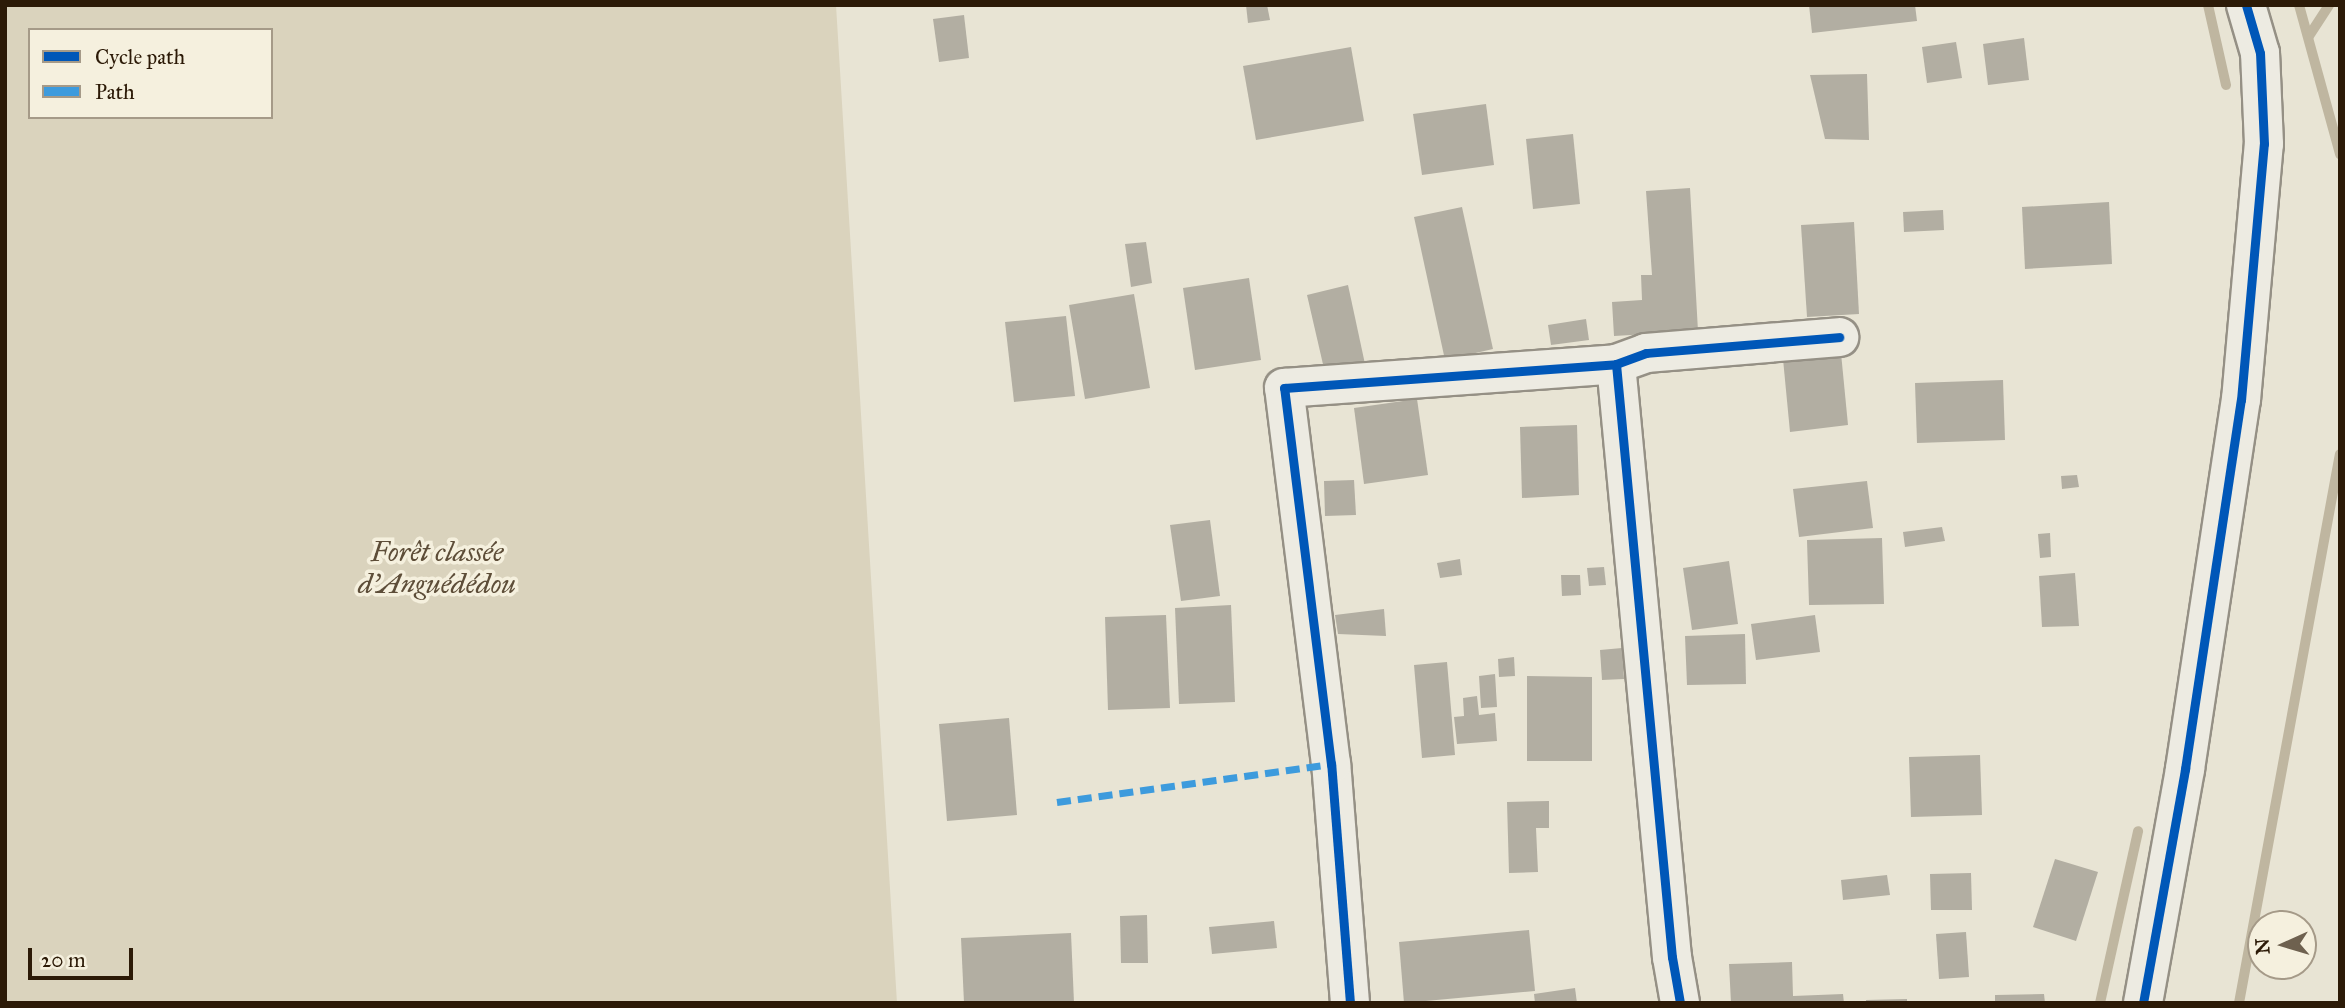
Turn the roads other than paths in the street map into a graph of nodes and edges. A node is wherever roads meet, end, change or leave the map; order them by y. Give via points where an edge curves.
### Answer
1 (2246, 5) edge
2 (1839, 337) dead end
3 (1616, 365) junction
4 (1350, 1003) edge
5 (1680, 1003) edge
6 (2143, 1003) edge

1 - 6 street via 2260,53 2264,144 2241,400 2185,769
2 - 3 street via 1646,353
3 - 4 street via 1284,388 1331,764
3 - 5 street

